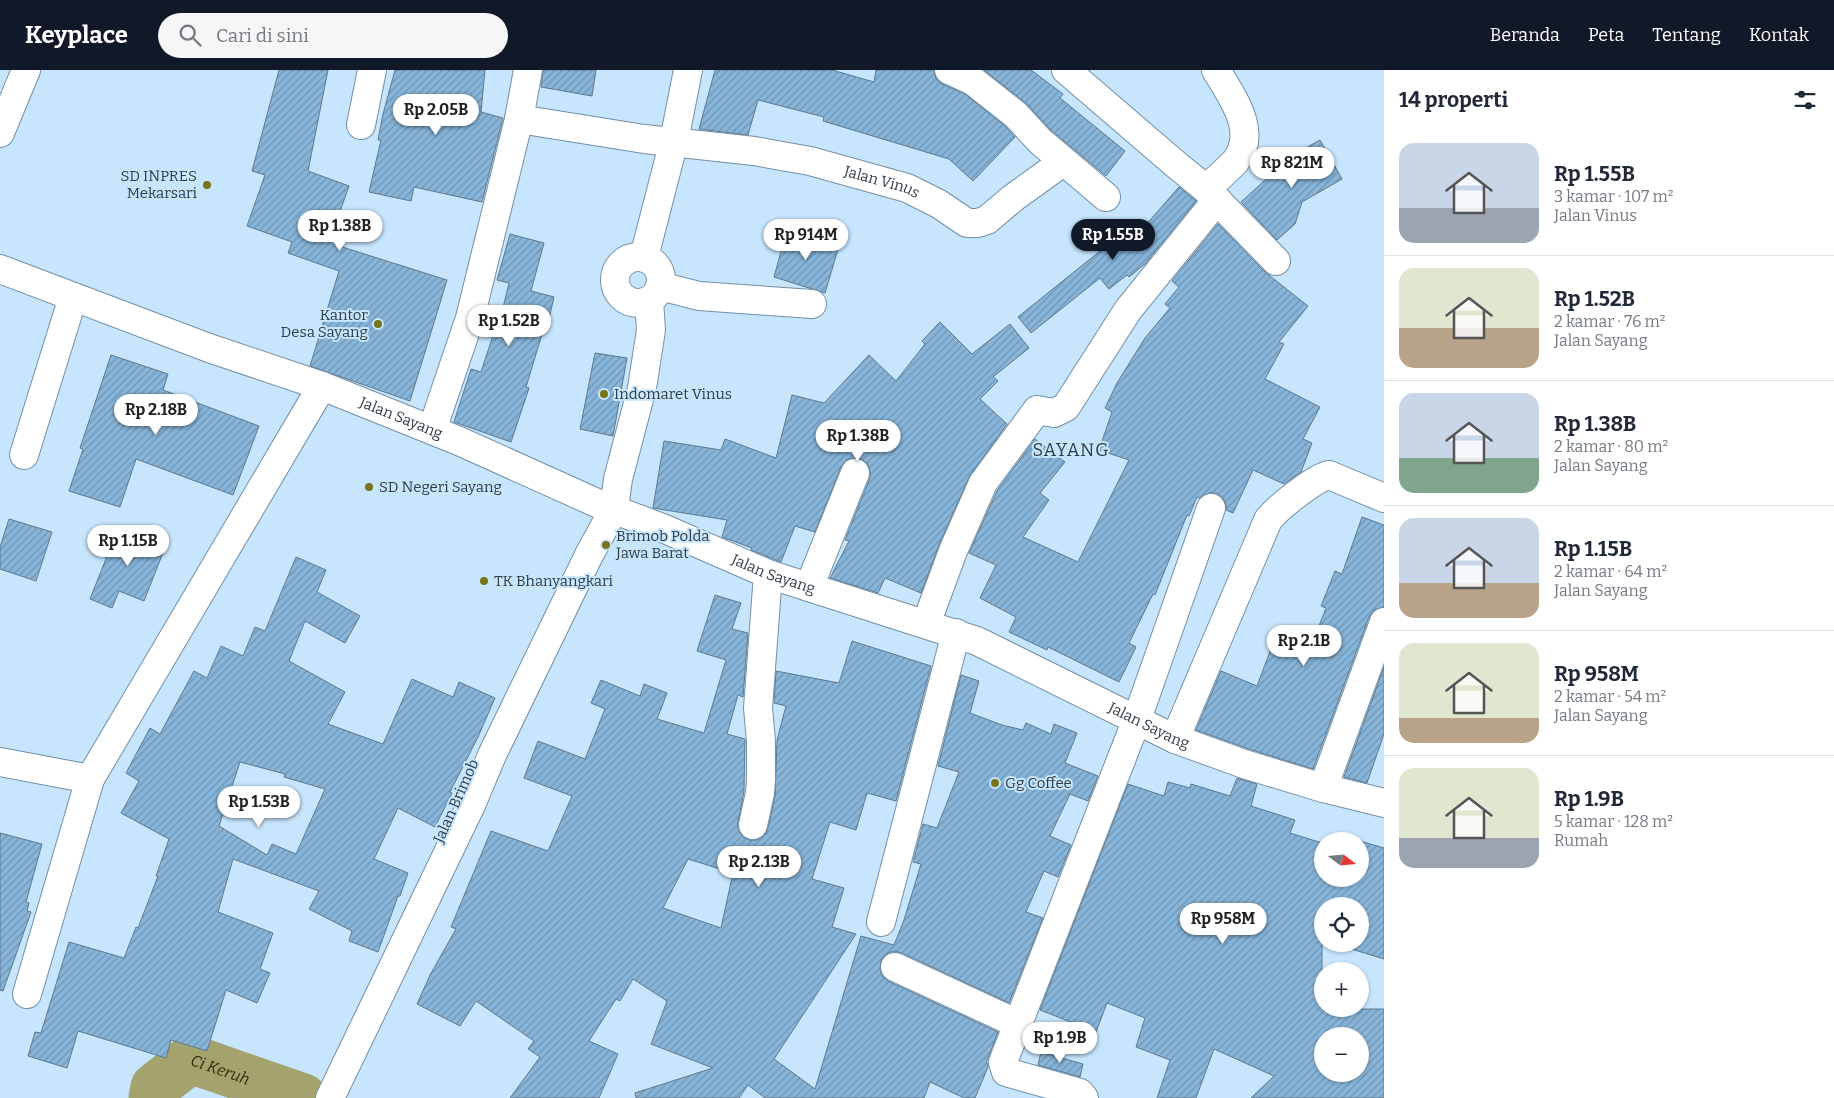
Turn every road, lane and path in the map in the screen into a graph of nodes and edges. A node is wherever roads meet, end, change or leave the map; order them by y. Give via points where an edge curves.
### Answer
1 (26, 70) edge
2 (372, 70) edge
3 (528, 70) edge
4 (688, 70) edge
5 (949, 70) edge
6 (1066, 70) edge
7 (1216, 70) edge
8 (519, 119) junction
9 (361, 125) dead end
10 (0, 133) edge
11 (674, 141) junction
12 (1063, 162) junction
13 (1212, 194) junction
14 (1106, 196) dead end
15 (644, 257) junction
16 (1276, 261) dead end
17 (0, 269) edge
18 (655, 293) junction
19 (73, 297) junction
20 (812, 304) dead end
21 (322, 386) junction
22 (432, 430) junction
23 (24, 454) dead end
24 (855, 473) dead end
25 (1384, 498) edge
26 (606, 506) junction
27 (1211, 508) dead end
28 (768, 574) junction
29 (809, 587) junction
30 (1384, 622) edge
31 (926, 624) junction
32 (956, 633) junction
33 (1137, 719) junction
34 (1175, 739) junction
35 (0, 762) edge
36 (90, 779) junction
37 (1323, 788) junction
38 (1384, 803) edge
39 (753, 825) dead end
40 (881, 922) dead end
41 (895, 967) dead end
42 (27, 994) dead end
43 (1016, 1023) junction
44 (324, 1092) edge
45 (1084, 1098) edge

1 - 10 street
2 - 9 street
3 - 8 street
4 - 11 street
5 - 12 street via 974,81 1016,115
6 - 13 street
7 - 13 street via 1239,108 1245,136 1243,148
8 - 11 street, Jalan Vinus
8 - 22 street via 470,318
11 - 12 street, Jalan Vinus via 810,161 890,183 939,204 967,223 987,220
11 - 15 street
12 - 14 street
13 - 16 street
13 - 31 street via 1128,310 1066,407 1054,413 1037,410 983,483
15 - 18 street via 658,268 661,277
15 - 18 street via 626,260 619,266 615,282 618,291 631,302 641,303
17 - 19 street, Jalan Sayang
18 - 20 street
18 - 26 street via 642,388 618,479
19 - 21 street, Jalan Sayang via 208,348
19 - 23 street
21 - 22 street, Jalan Sayang
21 - 36 street
22 - 26 street, Jalan Sayang
24 - 29 street
25 - 34 street via 1329,475 1317,479 1274,512
26 - 28 street, Jalan Sayang
26 - 44 street, Jalan Brimob via 560,576
27 - 33 street
28 - 29 street, Jalan Sayang
28 - 39 street via 758,708 761,780
29 - 31 street, Jalan Sayang
30 - 37 street
31 - 32 street, Jalan Sayang
32 - 33 street, Jalan Sayang
32 - 40 street
33 - 34 street, Jalan Sayang
33 - 43 street
34 - 37 street, Jalan Sayang
35 - 36 street
36 - 42 street
37 - 38 street, Jalan Sayang
41 - 43 street
43 - 45 street via 1002,1062 1006,1072 1080,1093

